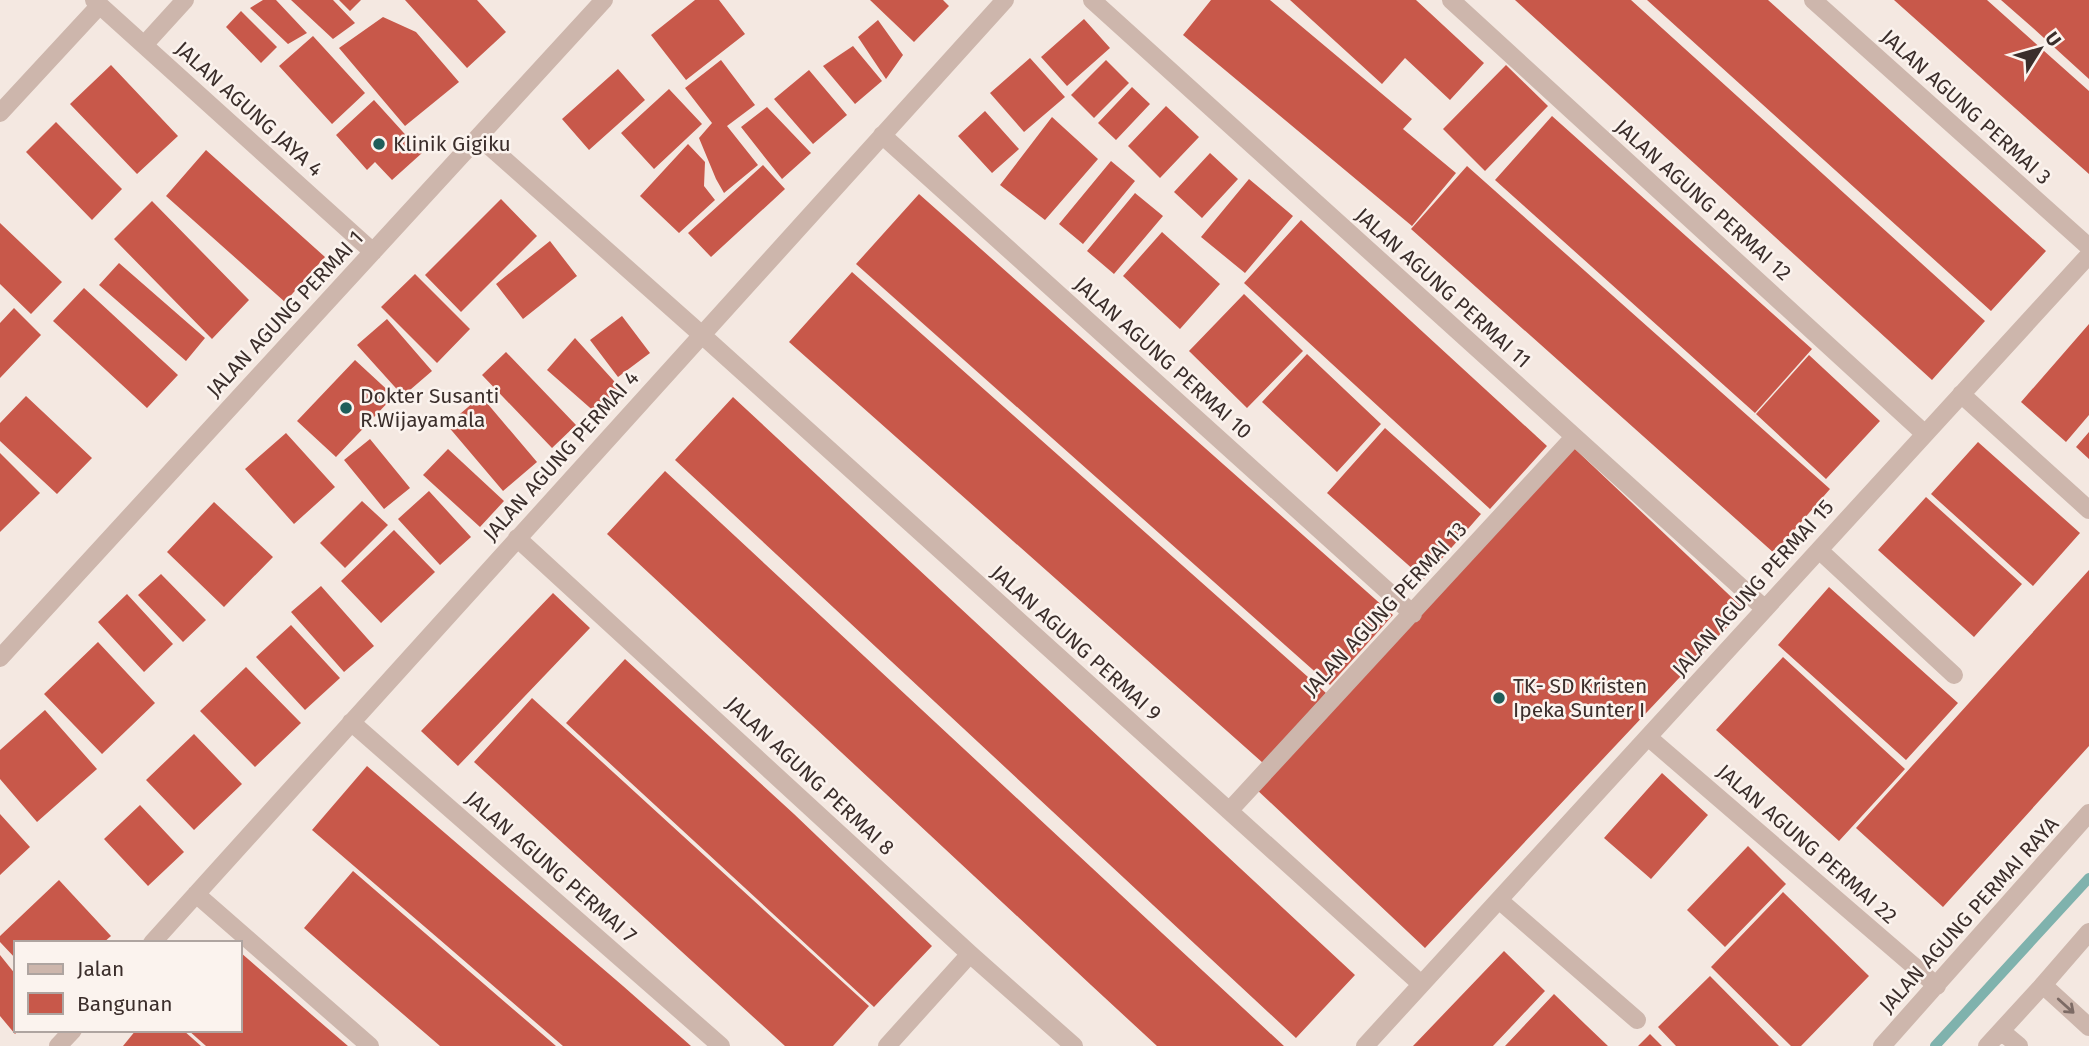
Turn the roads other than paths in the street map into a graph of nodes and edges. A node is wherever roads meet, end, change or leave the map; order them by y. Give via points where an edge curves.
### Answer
1 (185, 0) edge
2 (604, 0) edge
3 (1005, 0) edge
4 (1092, 0) edge
5 (1451, 0) edge
6 (1813, 0) edge
7 (97, 3) edge
8 (144, 45) junction
9 (0, 113) edge
10 (882, 135) junction
11 (480, 137) junction
12 (2089, 247) edge
13 (373, 252) junction
14 (2089, 255) edge
15 (702, 335) junction
16 (1961, 394) junction
17 (1925, 434) junction
18 (1574, 437) junction
19 (2089, 510) edge
20 (517, 538) junction
21 (1819, 550) junction
22 (1765, 609) junction
23 (1413, 614) junction
24 (0, 658) edge
25 (1954, 675) dead end
26 (351, 722) junction
27 (1648, 737) junction
28 (1229, 811) junction
29 (2089, 813) edge
30 (196, 894) junction
31 (1499, 900) junction
32 (2089, 932) edge
33 (154, 941) edge
34 (970, 954) junction
35 (1421, 984) junction
36 (2043, 985) junction
37 (1937, 986) junction
38 (1637, 1020) dead end
39 (2089, 1027) edge
40 (2001, 1031) junction
41 (70, 1032) edge
42 (58, 1046) edge
43 (370, 1046) edge
44 (721, 1046) edge
45 (887, 1046) edge
46 (1074, 1046) edge
47 (1366, 1046) edge
48 (1882, 1046) edge
49 (1987, 1046) edge
50 (2019, 1046) edge

1 - 8 street
2 - 11 street, JALAN AGUNG PERMAI 1
3 - 10 street, JALAN AGUNG PERMAI 4
4 - 18 street, JALAN AGUNG PERMAI 11
5 - 17 street, JALAN AGUNG PERMAI 12
6 - 12 street, JALAN AGUNG PERMAI 3
7 - 8 street, JALAN AGUNG JAYA 4
7 - 9 street
8 - 13 street, JALAN AGUNG JAYA 4
10 - 15 street, JALAN AGUNG PERMAI 4
10 - 23 street, JALAN AGUNG PERMAI 10
11 - 13 street, JALAN AGUNG PERMAI 1
11 - 15 street, JALAN AGUNG PERMAI 9
13 - 24 street, JALAN AGUNG PERMAI 1
14 - 16 street, JALAN AGUNG PERMAI 15
15 - 20 street, JALAN AGUNG PERMAI 4
15 - 28 street, JALAN AGUNG PERMAI 9
16 - 17 street, JALAN AGUNG PERMAI 15
16 - 19 street
17 - 21 street, JALAN AGUNG PERMAI 15
18 - 22 street, JALAN AGUNG PERMAI 11
18 - 23 street, JALAN AGUNG PERMAI 13
20 - 26 street, JALAN AGUNG PERMAI 4
20 - 34 street, JALAN AGUNG PERMAI 8
21 - 22 street, JALAN AGUNG PERMAI 15
21 - 25 street
22 - 27 street, JALAN AGUNG PERMAI 15
23 - 28 street, JALAN AGUNG PERMAI 13
26 - 30 street, JALAN AGUNG PERMAI 4
26 - 44 street, JALAN AGUNG PERMAI 7
27 - 31 street, JALAN AGUNG PERMAI 15
27 - 37 street, JALAN AGUNG PERMAI 22
28 - 35 street, JALAN AGUNG PERMAI 9
29 - 37 street, JALAN AGUNG PERMAI RAYA
30 - 33 street, JALAN AGUNG PERMAI 4
30 - 43 street
31 - 35 street, JALAN AGUNG PERMAI 15
31 - 38 street
32 - 36 street
34 - 45 street
34 - 46 street, JALAN AGUNG PERMAI 8
35 - 47 street, JALAN AGUNG PERMAI 15
36 -> 39 street
36 - 40 street
37 - 48 street, JALAN AGUNG PERMAI RAYA
40 - 49 street
40 - 50 street
41 - 42 street

